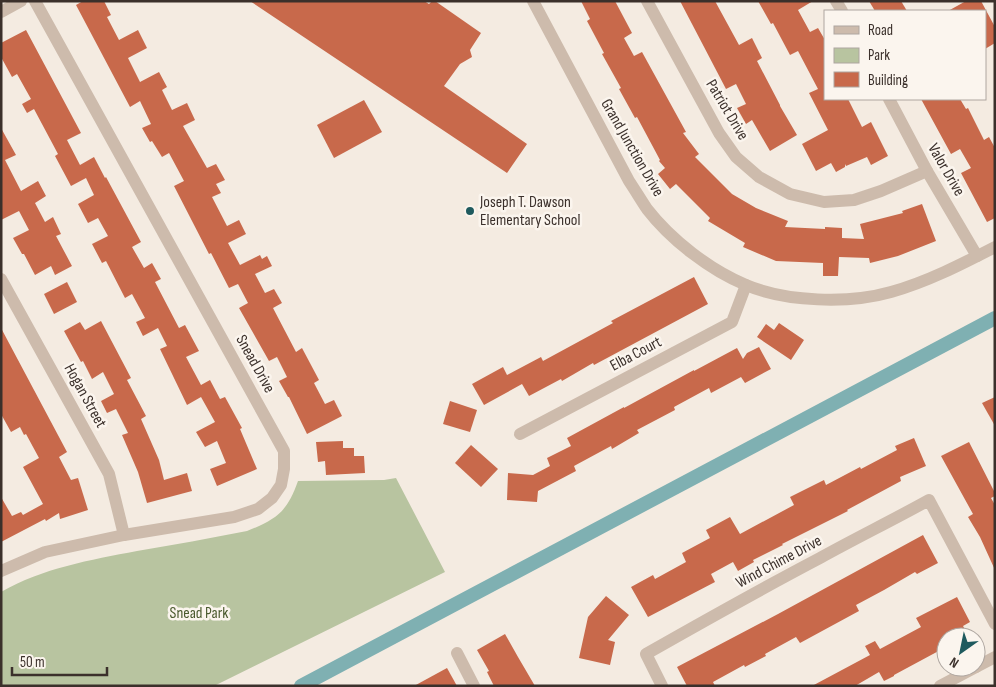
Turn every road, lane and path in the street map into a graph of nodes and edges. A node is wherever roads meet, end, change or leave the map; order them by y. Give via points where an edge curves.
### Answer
1 (21, 1) edge
2 (35, 1) edge
3 (533, 1) edge
4 (647, 1) edge
5 (1, 12) edge
6 (890, 100) edge
7 (927, 171) junction
8 (995, 247) edge
9 (977, 256) junction
10 (1, 280) edge
11 (746, 285) junction
12 (520, 434) dead end
13 (124, 535) junction
14 (1, 571) edge
15 (995, 624) edge
16 (457, 653) dead end
17 (957, 677) edge
18 (474, 686) edge
19 (662, 686) edge
20 (940, 686) edge

1 - 5 street
2 - 13 street, Snead Drive via 284,451 281,485 258,509 234,517
3 - 11 street, Grand Junction Drive via 647,209 690,252
4 - 7 street, Patriot Drive via 719,133 736,157 759,177 790,194 824,202 854,200
6 - 7 street, Valor Drive
7 - 9 street, Valor Drive
8 - 9 street, Grand Junction Drive
9 - 11 street, Grand Junction Drive via 917,284 860,298 800,298
10 - 13 street, Hogan Street via 109,474
11 - 12 street, Elba Court via 732,322
13 - 14 street, Snead Drive via 45,552
15 - 19 street, Wind Chime Drive via 929,500 646,654
16 - 18 street
17 - 20 street

